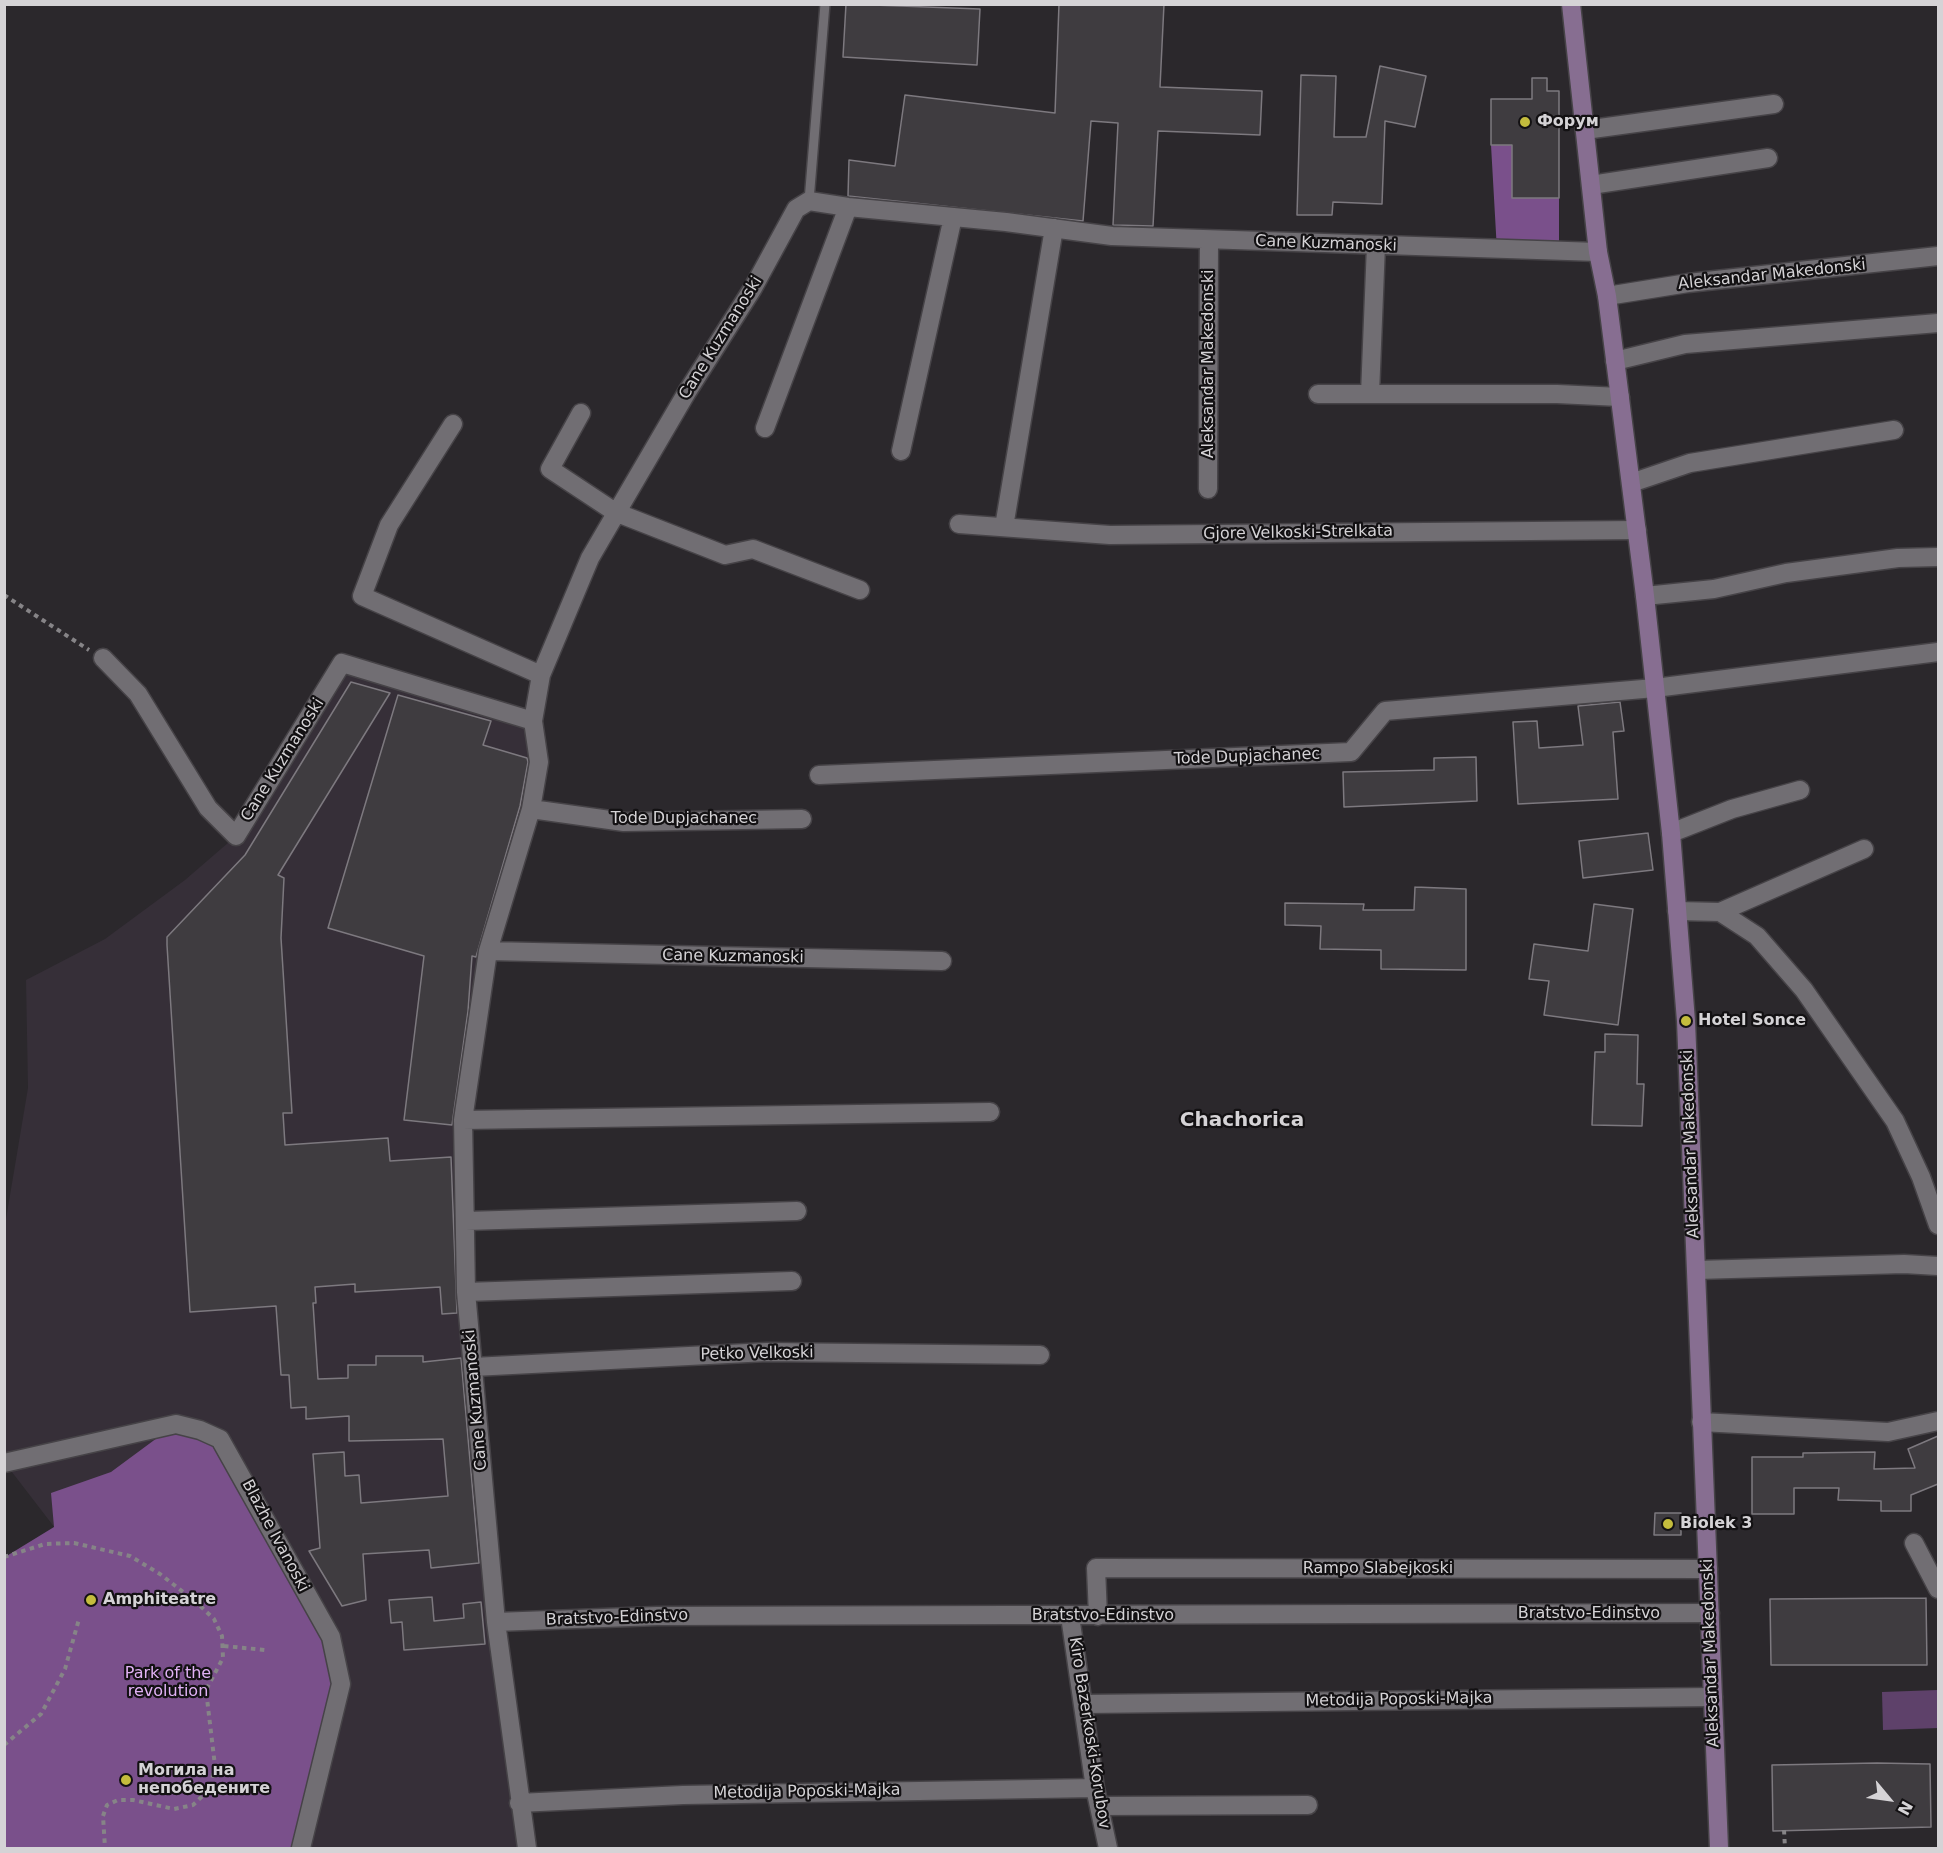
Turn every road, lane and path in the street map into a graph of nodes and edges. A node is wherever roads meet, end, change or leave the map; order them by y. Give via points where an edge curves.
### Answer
1 (825, 4) edge
2 (1574, 5) edge
3 (1774, 104) dead end
4 (1585, 130) junction
5 (1768, 158) dead end
6 (1591, 185) junction
7 (809, 201) junction
8 (848, 207) junction
9 (953, 217) junction
10 (1054, 228) junction
11 (1209, 240) junction
12 (1376, 245) junction
13 (1598, 252) junction
14 (1938, 256) edge
15 (1607, 296) junction
16 (1938, 323) edge
17 (1615, 361) junction
18 (1318, 394) dead end
19 (1370, 394) junction
20 (1620, 397) junction
21 (581, 413) dead end
22 (453, 424) dead end
23 (765, 428) dead end
24 (1894, 430) dead end
25 (901, 451) dead end
26 (1631, 483) junction
27 (1208, 489) dead end
28 (615, 512) junction
29 (959, 524) dead end
30 (1004, 527) junction
31 (1637, 530) junction
32 (1938, 557) edge
33 (860, 590) dead end
34 (4, 595) edge
35 (1645, 596) junction
36 (1938, 652) edge
37 (103, 658) joint
38 (541, 675) junction
39 (1655, 688) junction
40 (533, 721) junction
41 (819, 775) dead end
42 (1800, 790) dead end
43 (531, 808) junction
44 (802, 819) dead end
45 (1671, 833) junction
46 (1864, 849) dead end
47 (1677, 911) junction
48 (1720, 912) junction
49 (488, 951) junction
50 (942, 961) dead end
51 (990, 1112) dead end
52 (463, 1120) junction
53 (797, 1211) dead end
54 (466, 1221) junction
55 (1938, 1225) edge
56 (1938, 1266) edge
57 (1697, 1270) junction
58 (792, 1281) dead end
59 (466, 1292) junction
60 (1040, 1355) dead end
61 (473, 1367) junction
62 (1938, 1421) edge
63 (1701, 1422) junction
64 (4, 1463) edge
65 (1914, 1543) dead end
66 (4, 1557) edge
67 (1708, 1569) junction
68 (1938, 1589) edge
69 (1710, 1613) junction
70 (1070, 1616) junction
71 (1098, 1616) junction
72 (79, 1619) dead end
73 (496, 1622) junction
74 (224, 1646) junction
75 (265, 1650) dead end
76 (1713, 1697) junction
77 (1085, 1704) junction
78 (4, 1745) edge
79 (1095, 1788) junction
80 (519, 1803) junction
81 (1308, 1805) dead end
82 (1099, 1806) junction
83 (1784, 1830) dead end
84 (105, 1848) edge
85 (301, 1848) edge
86 (527, 1848) edge
87 (1108, 1848) edge
88 (1719, 1848) edge
89 (1785, 1848) edge

1 - 7 lane
2 - 4 street, Aleksandar Makedonski
3 - 4 street
4 - 6 street, Aleksandar Makedonski
5 - 6 street
6 - 13 street, Aleksandar Makedonski
7 - 8 street, Cane Kuzmanoski
7 - 28 street, Cane Kuzmanoski via 796,209 753,288
8 - 9 street, Cane Kuzmanoski
8 - 23 street
9 - 10 street, Cane Kuzmanoski
9 - 25 street
10 - 11 street, Cane Kuzmanoski via 1112,236
10 - 30 street
11 - 12 street, Cane Kuzmanoski
11 - 27 street, Aleksandar Makedonski
12 - 13 street, Cane Kuzmanoski
12 - 19 street
13 - 15 street, Aleksandar Makedonski
14 - 15 street, Aleksandar Makedonski via 1688,283
15 - 17 street, Aleksandar Makedonski
16 - 17 street via 1685,344
17 - 20 street, Aleksandar Makedonski
18 - 19 street
19 - 20 street
20 - 26 street, Aleksandar Makedonski
21 - 28 street via 550,469
22 - 38 street via 389,525 362,596
24 - 26 street via 1690,463
26 - 31 street, Aleksandar Makedonski
28 - 33 street via 725,555 753,549
28 - 38 street, Cane Kuzmanoski via 590,558
29 - 30 street, Gjore Velkoski-Strelkata
30 - 31 street, Gjore Velkoski-Strelkata via 1110,535
31 - 35 street, Aleksandar Makedonski
32 - 35 street via 1797,571 1714,589
34 - 37 path
35 - 39 street, Aleksandar Makedonski
36 - 39 street
37 - 40 street, Cane Kuzmanoski via 138,694 208,808 236,836 342,663
38 - 40 street, Cane Kuzmanoski
39 - 41 street, Tode Dupjachanec via 1385,711 1351,752
39 - 45 street, Aleksandar Makedonski
40 - 43 street, Cane Kuzmanoski via 539,762
42 - 45 street via 1732,809
43 - 44 street, Tode Dupjachanec via 624,822
43 - 49 street, Cane Kuzmanoski
45 - 47 street, Aleksandar Makedonski
46 - 48 street
47 - 48 street
47 - 57 street, Aleksandar Makedonski
48 - 55 street via 1757,936 1804,990 1895,1121
49 - 50 street, Cane Kuzmanoski
49 - 52 street, Cane Kuzmanoski
51 - 52 street
52 - 54 street, Cane Kuzmanoski
53 - 54 street
54 - 59 street, Cane Kuzmanoski
56 - 57 street
57 - 63 street, Aleksandar Makedonski
58 - 59 street
59 - 61 street, Cane Kuzmanoski
60 - 61 street, Petko Velkoski via 767,1352
61 - 73 street, Cane Kuzmanoski
62 - 63 street via 1888,1432
63 - 67 street, Aleksandar Makedonski
64 - 85 street, Blazhe Ivanoski via 176,1424 220,1439 331,1637 341,1684
65 - 68 street
66 - 74 path via 45,1544 74,1543 130,1556 160,1574 214,1619
67 - 69 street, Aleksandar Makedonski
67 - 71 street, Rampo Slabejkoski via 1096,1568
69 - 71 street, Bratstvo-Edinstvo
69 - 76 street, Aleksandar Makedonski
70 - 71 street, Bratstvo-Edinstvo
70 - 73 street, Bratstvo-Edinstvo via 657,1616
70 - 77 street, Kiro Bazerkoski-Korubov
72 - 78 path via 65,1669 41,1714
73 - 80 street, Cane Kuzmanoski
74 - 75 path
74 - 84 path via 223,1658 206,1690 215,1766 210,1789 193,1805 174,1809 133,1800 107,1805
76 - 77 street, Metodija Poposki-Majka
76 - 88 street, Aleksandar Makedonski
77 - 79 street, Kiro Bazerkoski-Korubov
79 - 80 street, Metodija Poposki-Majka via 683,1795
79 - 82 street, Kiro Bazerkoski-Korubov
80 - 86 street, Cane Kuzmanoski
81 - 82 street
82 - 87 street, Kiro Bazerkoski-Korubov
83 - 89 path

